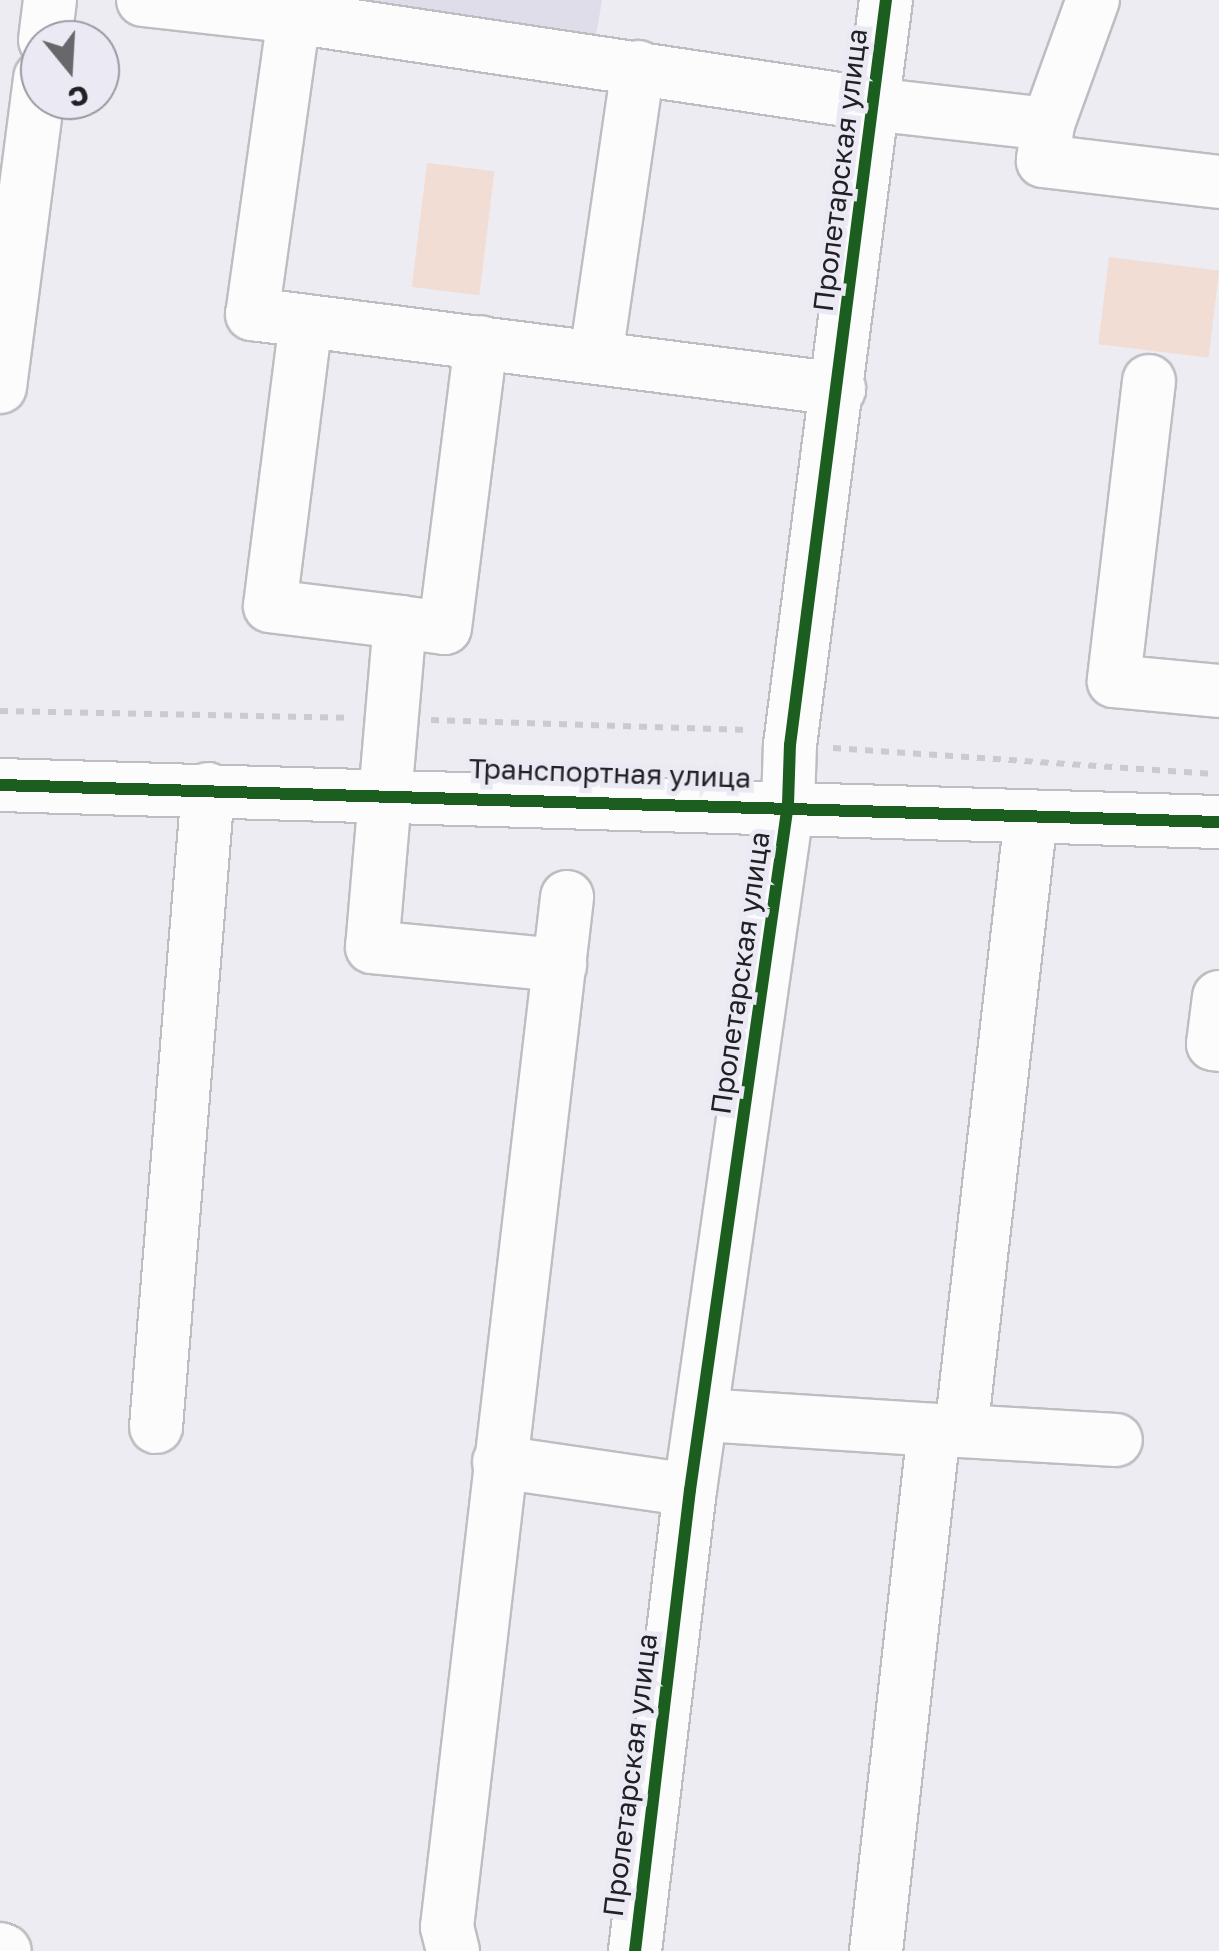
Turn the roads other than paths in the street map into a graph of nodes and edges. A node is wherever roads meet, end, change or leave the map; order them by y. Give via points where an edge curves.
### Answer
1 (143, 0) edge
2 (886, 0) edge
3 (1093, 0) edge
4 (294, 17) junction
5 (638, 67) junction
6 (872, 104) junction
7 (35, 120) edge
8 (1048, 124) junction
9 (1219, 182) edge
10 (306, 321) junction
11 (481, 342) junction
12 (596, 356) junction
13 (1149, 382) dead end
14 (0, 387) edge
15 (839, 389) junction
16 (400, 622) junction
17 (1219, 691) edge
18 (0, 785) edge
19 (208, 789) junction
20 (384, 792) junction
21 (788, 804) junction
22 (1031, 817) junction
23 (1219, 822) edge
24 (567, 897) dead end
25 (560, 964) junction
26 (1219, 997) edge
27 (1219, 1045) edge
28 (704, 1415) junction
29 (156, 1427) dead end
30 (948, 1431) junction
31 (1116, 1440) dead end
32 (500, 1462) junction
33 (690, 1490) junction
34 (453, 1951) edge
35 (635, 1951) edge
36 (876, 1951) edge

1 - 4 street
2 - 6 street, Пролетарская улица
3 - 8 street
4 - 5 street
4 - 10 street via 252,314
5 - 6 street
5 - 12 street
6 - 8 street
6 - 15 street, Пролетарская улица
7 - 14 street
8 - 9 street via 1044,162
10 - 11 street
10 - 16 street via 270,606
11 - 12 street
11 - 16 street via 445,628
12 - 15 street
13 - 17 street via 1114,681
15 - 21 street, Пролетарская улица via 790,746
16 - 20 street
18 - 19 street, Транспортная улица
19 - 20 street, Транспортная улица
19 - 29 street
20 - 21 street, Транспортная улица
20 - 25 street via 372,947
21 - 22 street, Транспортная улица
21 - 28 street, Пролетарская улица
22 - 23 street, Транспортная улица
22 - 30 street
24 - 25 street
25 - 32 street
26 - 27 street via 1213,1044
28 - 30 street
28 - 33 street, Пролетарская улица
30 - 31 street
30 - 36 street
32 - 33 street
32 - 34 street via 446,1928
33 - 35 street, Пролетарская улица

